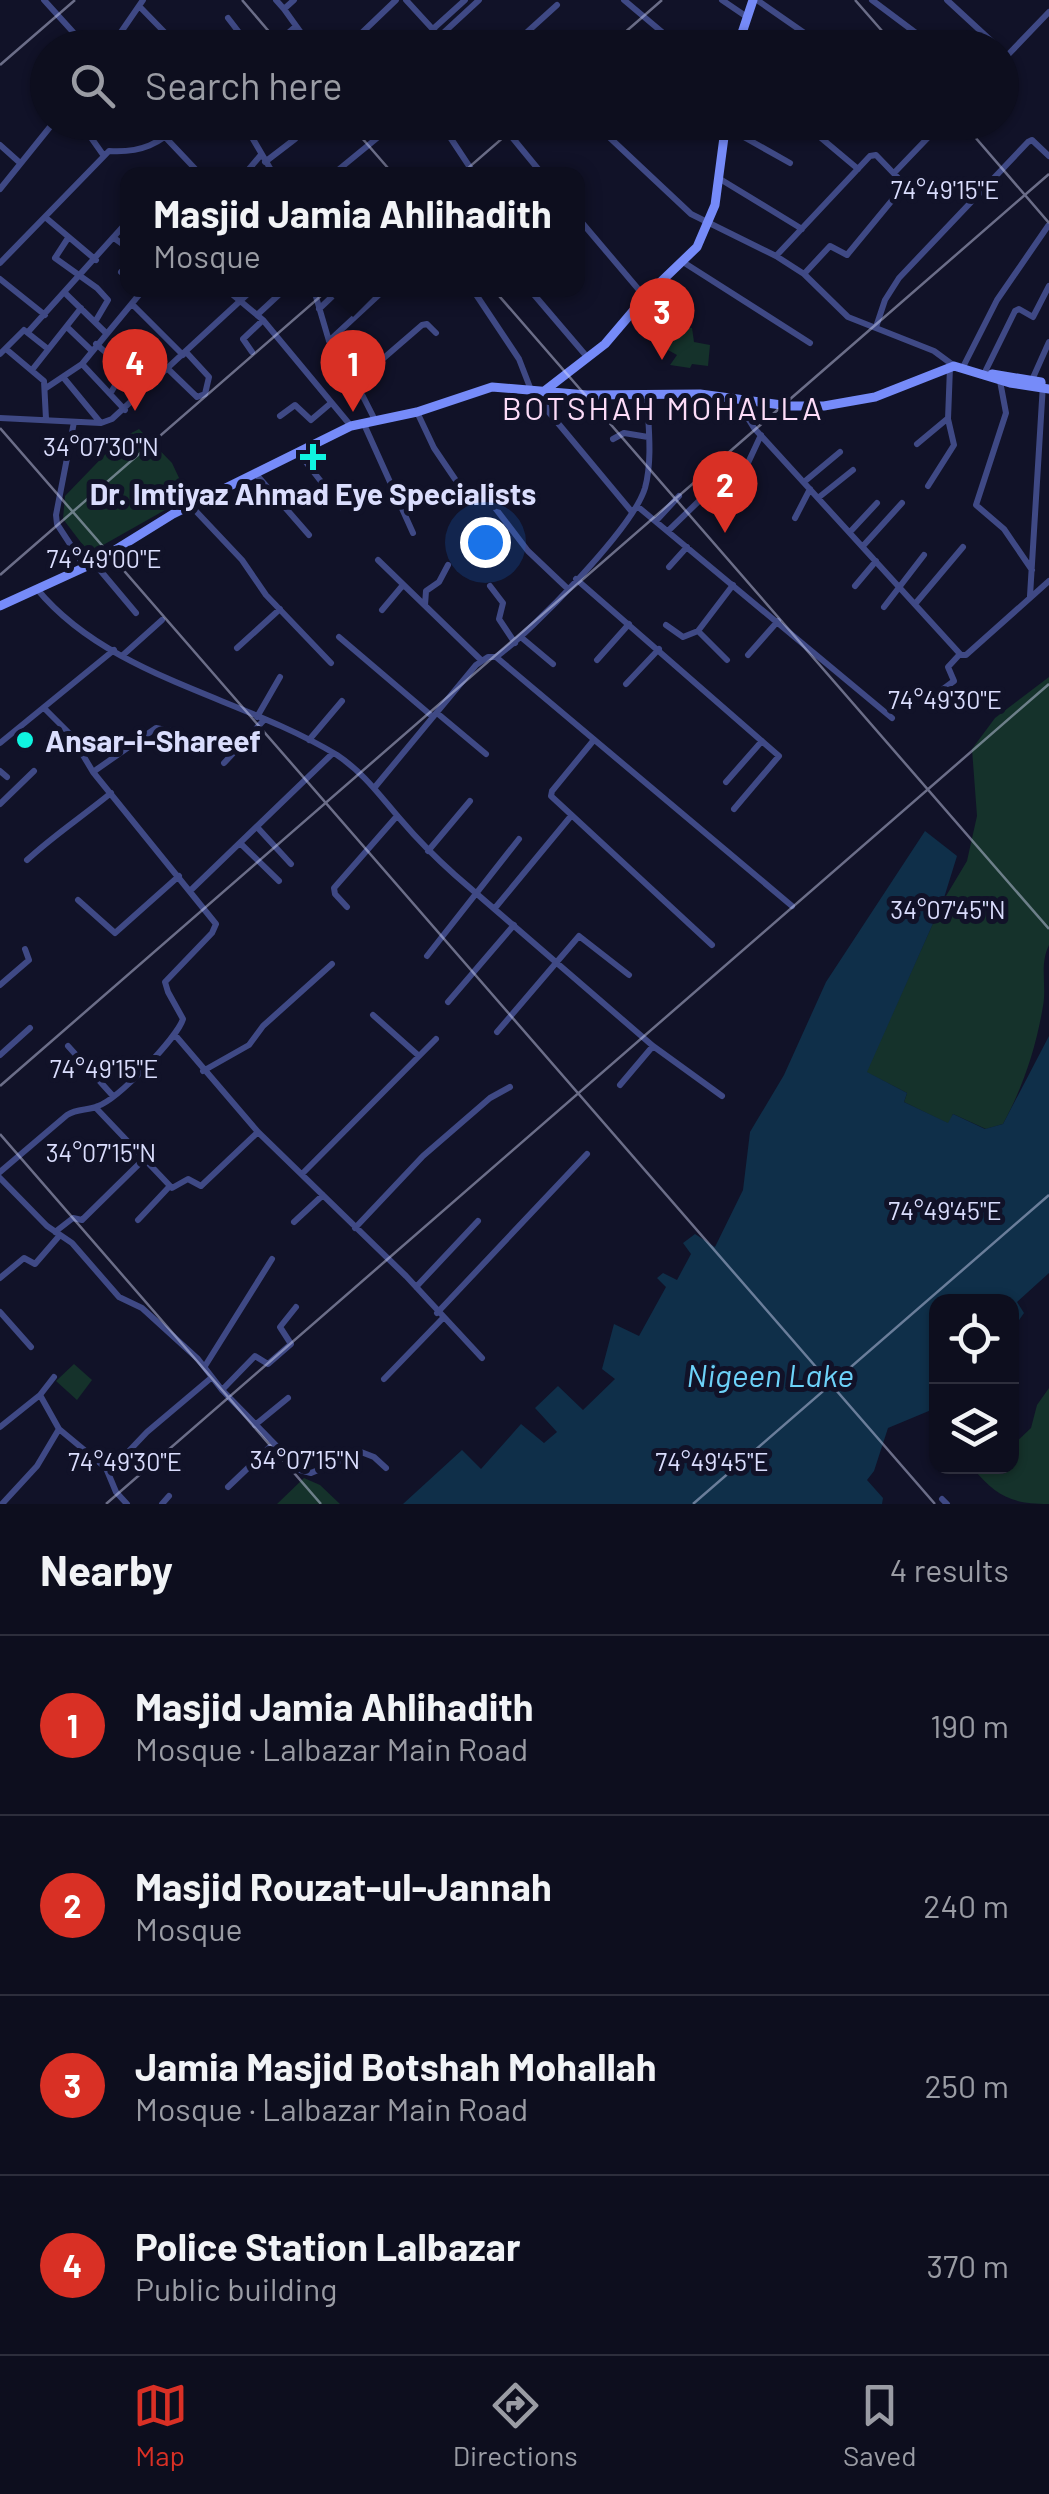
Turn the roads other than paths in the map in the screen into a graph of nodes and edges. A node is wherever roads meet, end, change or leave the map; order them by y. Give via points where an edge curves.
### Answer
1 (44, 0) edge
2 (276, 0) edge
3 (396, 0) edge
4 (419, 0) edge
5 (465, 0) edge
6 (480, 0) edge
7 (624, 0) edge
8 (722, 0) edge
9 (755, 0) edge
10 (948, 0) edge
11 (875, 1) edge
12 (141, 3) edge
13 (289, 3) edge
14 (409, 3) edge
15 (557, 5) dead end
16 (1049, 12) edge
17 (747, 17) junction
18 (228, 18) dead end
19 (295, 27) junction
20 (433, 29) joint
21 (71, 30) edge
22 (122, 30) edge
23 (164, 30) edge
24 (237, 30) edge
25 (292, 30) edge
26 (297, 30) edge
27 (365, 30) edge
28 (447, 30) edge
29 (530, 30) edge
30 (660, 30) edge
31 (742, 30) edge
32 (799, 30) edge
33 (913, 30) edge
34 (979, 30) edge
35 (1019, 38) edge
36 (39, 140) edge
37 (93, 140) edge
38 (163, 140) edge
39 (168, 140) edge
40 (252, 140) edge
41 (293, 140) edge
42 (374, 140) edge
43 (452, 140) edge
44 (514, 140) edge
45 (612, 140) edge
46 (725, 140) edge
47 (749, 140) edge
48 (823, 140) edge
49 (925, 140) edge
50 (0, 145) edge
51 (104, 156) junction
52 (1049, 156) edge
53 (262, 159) junction
54 (20, 162) junction
55 (790, 162) dead end
56 (194, 167) edge
57 (252, 167) edge
58 (268, 167) edge
59 (341, 167) edge
60 (471, 167) edge
61 (536, 167) edge
62 (858, 169) junction
63 (894, 172) junction
64 (720, 180) junction
65 (0, 189) edge
66 (46, 217) junction
67 (709, 222) junction
68 (585, 226) edge
69 (1048, 226) edge
70 (802, 230) junction
71 (120, 231) edge
72 (68, 238) junction
73 (114, 238) junction
74 (120, 242) edge
75 (776, 256) junction
76 (96, 260) junction
77 (683, 262) junction
78 (0, 263) edge
79 (804, 274) junction
80 (81, 276) junction
81 (0, 279) edge
82 (1049, 286) edge
83 (66, 294) junction
84 (138, 297) edge
85 (236, 297) edge
86 (245, 297) edge
87 (278, 297) edge
88 (316, 297) edge
89 (331, 297) edge
90 (377, 297) edge
91 (476, 297) edge
92 (536, 297) edge
93 (644, 297) junction
94 (241, 301) junction
95 (132, 304) junction
96 (81, 308) junction
97 (319, 308) junction
98 (45, 315) junction
99 (260, 317) junction
100 (95, 322) junction
101 (67, 327) junction
102 (876, 327) junction
103 (28, 332) junction
104 (106, 333) junction
105 (436, 333) dead end
106 (330, 341) junction
107 (1049, 342) edge
108 (810, 343) dead end
109 (94, 347) junction
110 (48, 349) junction
111 (3, 351) edge
112 (252, 352) dead end
113 (184, 354) junction
114 (588, 359) junction
115 (82, 364) junction
116 (956, 367) junction
117 (168, 369) junction
118 (32, 370) junction
119 (986, 374) junction
120 (62, 377) junction
121 (1032, 380) junction
122 (1000, 381) junction
123 (356, 382) junction
124 (1046, 385) edge
125 (46, 388) junction
126 (531, 390) junction
127 (542, 392) junction
128 (110, 394) junction
129 (647, 394) junction
130 (748, 401) junction
131 (331, 404) junction
132 (125, 410) junction
133 (417, 412) junction
134 (280, 416) dead end
135 (0, 418) edge
136 (948, 418) junction
137 (46, 419) junction
138 (369, 421) junction
139 (74, 422) junction
140 (100, 423) junction
141 (351, 426) junction
142 (760, 435) junction
143 (648, 437) junction
144 (613, 439) dead end
145 (916, 444) dead end
146 (298, 452) junction
147 (840, 452) dead end
148 (853, 470) dead end
149 (255, 473) junction
150 (456, 479) dead end
151 (740, 480) dead end
152 (804, 482) junction
153 (928, 486) dead end
154 (810, 489) junction
155 (486, 496) dead end
156 (679, 496) dead end
157 (818, 498) junction
158 (700, 500) dead end
159 (902, 502) dead end
160 (877, 503) dead end
161 (191, 506) junction
162 (341, 507) dead end
163 (634, 509) junction
164 (795, 518) dead end
165 (656, 521) junction
166 (668, 531) junction
167 (850, 532) junction
168 (414, 533) dead end
169 (309, 534) dead end
170 (863, 546) junction
171 (687, 547) junction
172 (963, 548) dead end
173 (924, 555) dead end
174 (378, 560) dead end
175 (876, 561) junction
176 (90, 565) junction
177 (448, 565) dead end
178 (669, 568) dead end
179 (1032, 570) junction
180 (576, 579) junction
181 (1049, 581) edge
182 (404, 585) junction
183 (733, 585) junction
184 (490, 586) dead end
185 (855, 586) dead end
186 (899, 586) junction
187 (37, 589) junction
188 (568, 589) junction
189 (1030, 598) junction
190 (916, 604) junction
191 (0, 606) edge
192 (426, 606) junction
193 (884, 608) dead end
194 (280, 609) junction
195 (382, 610) dead end
196 (136, 613) dead end
197 (162, 620) dead end
198 (778, 621) junction
199 (629, 624) junction
200 (666, 625) dead end
201 (698, 631) junction
202 (339, 637) dead end
203 (519, 641) junction
204 (237, 648) dead end
205 (659, 649) junction
206 (114, 650) junction
207 (960, 654) junction
208 (124, 655) junction
209 (748, 655) dead end
210 (496, 658) junction
211 (481, 660) junction
212 (597, 660) dead end
213 (727, 660) dead end
214 (331, 662) dead end
215 (553, 664) dead end
216 (280, 677) dead end
217 (626, 684) dead end
218 (342, 701) dead end
219 (926, 702) dead end
220 (44, 708) junction
221 (435, 715) junction
222 (892, 718) dead end
223 (260, 719) junction
224 (310, 740) junction
225 (593, 741) junction
226 (762, 741) junction
227 (0, 743) edge
228 (194, 751) dead end
229 (333, 753) junction
230 (486, 754) dead end
231 (224, 763) dead end
232 (34, 770) dead end
233 (0, 771) edge
234 (93, 772) junction
235 (7, 778) dead end
236 (726, 782) dead end
237 (375, 788) junction
238 (110, 793) junction
239 (470, 801) dead end
240 (0, 804) edge
241 (734, 809) dead end
242 (397, 816) junction
243 (571, 816) junction
244 (257, 828) junction
245 (519, 840) dead end
246 (240, 843) junction
247 (428, 850) junction
248 (28, 860) dead end
249 (291, 864) dead end
250 (178, 876) junction
251 (278, 881) dead end
252 (191, 890) junction
253 (477, 893) junction
254 (78, 900) dead end
255 (347, 906) dead end
256 (792, 906) dead end
257 (494, 908) junction
258 (514, 925) junction
259 (712, 945) dead end
260 (24, 949) dead end
261 (427, 956) dead end
262 (556, 961) junction
263 (332, 964) dead end
264 (0, 970) edge
265 (629, 976) dead end
266 (9, 978) junction
267 (0, 985) edge
268 (448, 1002) dead end
269 (373, 1015) dead end
270 (30, 1028) dead end
271 (497, 1032) dead end
272 (175, 1035) junction
273 (436, 1039) dead end
274 (68, 1046) dead end
275 (653, 1046) junction
276 (0, 1055) edge
277 (419, 1056) junction
278 (203, 1071) junction
279 (620, 1085) dead end
280 (510, 1087) dead end
281 (112, 1096) junction
282 (722, 1096) dead end
283 (96, 1108) junction
284 (258, 1132) junction
285 (587, 1154) dead end
286 (143, 1160) junction
287 (302, 1174) junction
288 (0, 1175) edge
289 (169, 1187) junction
290 (323, 1196) junction
291 (138, 1220) dead end
292 (478, 1221) dead end
293 (294, 1222) dead end
294 (355, 1228) junction
295 (58, 1234) junction
296 (272, 1259) dead end
297 (0, 1278) edge
298 (416, 1288) junction
299 (296, 1308) dead end
300 (0, 1312) edge
301 (440, 1316) junction
302 (31, 1347) dead end
303 (482, 1358) dead end
304 (204, 1366) junction
305 (54, 1377) dead end
306 (212, 1378) junction
307 (384, 1379) dead end
308 (222, 1390) junction
309 (40, 1395) junction
310 (288, 1398) dead end
311 (256, 1426) junction
312 (0, 1428) edge
313 (59, 1429) junction
314 (273, 1444) junction
315 (386, 1468) dead end
316 (109, 1472) junction
317 (228, 1487) dead end
318 (169, 1496) dead end
319 (2, 1504) edge
320 (126, 1504) edge
321 (162, 1504) edge

1 - 21 street
2 - 13 street
3 - 27 street
4 - 14 street
5 - 20 street
6 - 28 street
7 - 30 street
8 - 17 street
9 - 17 main road
9 - 32 street
10 - 34 street
11 - 33 street
12 - 22 street
12 - 23 street
13 - 19 street
14 - 20 street
15 - 29 street
16 - 35 street
17 - 31 main road
18 - 24 street
19 - 25 street
19 - 26 street
36 - 54 street
37 - 51 street
38 - 51 street
39 - 56 street
40 - 53 street
41 - 53 street
42 - 59 street
43 - 60 street
44 - 61 street
45 - 67 street via 691,214
46 - 64 main road
47 - 55 street
48 - 62 street
49 - 63 street
50 - 54 street
51 - 66 street
52 - 102 street via 1028,142 899,278
53 - 57 street
53 - 58 street
54 - 65 street
62 - 63 street via 873,154
62 - 70 street
63 - 79 street via 904,185 847,255 830,246
64 - 67 main road
64 - 70 street
66 - 72 street
66 - 78 street
67 - 75 street
67 - 77 main road
68 - 93 street
69 - 116 street
70 - 75 street
71 - 73 street
72 - 76 street
72 - 80 street via 54,258
73 - 74 street
73 - 76 street
75 - 79 street
76 - 80 street
77 - 93 main road
77 - 108 street
79 - 102 street via 840,312
80 - 83 street
80 - 100 street via 108,300
81 - 98 street
82 - 119 street via 1033,317 1016,311
83 - 96 street
83 - 98 street
84 - 95 street
85 - 94 street
86 - 94 street
87 - 99 street
88 - 97 street
89 - 97 street
90 - 106 street
91 - 126 street via 519,359
92 - 114 street
93 - 114 main road
94 - 99 street
94 - 113 street
95 - 104 street
95 - 113 street
96 - 100 street
96 - 101 street
97 - 106 street
98 - 103 street
99 - 112 street via 243,339
99 - 131 street
100 - 104 street
101 - 109 street
101 - 110 street
102 - 116 street
103 - 110 street
103 - 111 street via 22,330
104 - 109 street
105 - 123 street via 422,325
106 - 123 street
107 - 121 street
109 - 115 street
109 - 128 street via 125,369
110 - 118 street
111 - 118 street
113 - 117 street
113 - 117 street via 208,377 205,394 197,397
114 - 127 main road
115 - 120 street
115 - 128 street
116 - 119 main road
116 - 130 main road via 856,402
116 - 136 street
117 - 132 street
118 - 125 street
119 - 121 main road
119 - 122 main road
120 - 125 street
120 - 140 street
121 - 124 main road
122 - 124 main road
122 - 179 street via 1006,413 976,505
123 - 138 street
124 - 179 street
125 - 137 street
126 - 127 main road
126 - 133 main road via 492,386
127 - 129 main road
127 - 163 street via 547,410
128 - 132 street
129 - 130 main road
129 - 143 street
130 - 142 street via 749,420
131 - 134 street via 311,420 294,405
131 - 141 street
132 - 140 street
133 - 138 main road
133 - 150 street
135 - 137 street
136 - 145 street
136 - 153 street via 954,445
137 - 139 street
138 - 141 main road
138 - 168 street
139 - 140 street
139 - 176 street via 57,524
141 - 146 main road
142 - 151 street
142 - 152 street
143 - 144 street via 624,433
143 - 163 street via 647,475
146 - 149 main road
146 - 162 street
147 - 152 street
148 - 157 street
149 - 161 main road
149 - 169 street
152 - 154 street
154 - 157 street
154 - 164 street
155 - 188 street
156 - 165 street
157 - 167 street
158 - 166 street
159 - 170 street
160 - 167 street
161 - 176 main road
161 - 194 street
163 - 165 street
163 - 180 street
165 - 166 street
166 - 171 street
167 - 170 street
170 - 175 street
171 - 178 street
171 - 183 street
172 - 190 street
173 - 186 street
174 - 182 street
175 - 185 street
175 - 186 street
176 - 187 main road
176 - 196 street
177 - 192 street via 426,592
179 - 189 street
180 - 188 street
180 - 199 street
181 - 189 street
182 - 192 street
182 - 195 street
183 - 198 street
183 - 201 street
184 - 203 street via 502,603 498,620
186 - 190 street
186 - 193 street
187 - 191 main road
187 - 206 street via 75,629
188 - 203 street
189 - 207 street
190 - 207 street
192 - 211 street
194 - 204 street
194 - 214 street
197 - 208 street
198 - 209 street
198 - 222 street
199 - 205 street
199 - 212 street
200 - 201 street via 682,636
201 - 213 street
202 - 221 street
203 - 210 street
203 - 215 street
205 - 217 street
205 - 226 street
206 - 208 street
206 - 220 street
207 - 219 street via 948,667 954,681
208 - 223 street
210 - 211 street
210 - 225 street
211 - 221 street
216 - 223 street
218 - 224 street
220 - 227 street
220 - 234 street
221 - 230 street
221 - 237 street
223 - 224 street
223 - 231 street
224 - 229 street
225 - 243 street via 551,794
225 - 256 street
226 - 236 street
226 - 241 street via 779,758
228 - 234 street via 171,731 156,728
229 - 237 street
229 - 244 street
232 - 240 street
233 - 235 street
234 - 238 street
237 - 242 street
238 - 248 street
238 - 250 street
239 - 247 street
242 - 247 street
242 - 255 street via 334,888
243 - 257 street
243 - 259 street
244 - 246 street
244 - 249 street
245 - 253 street
246 - 251 street
246 - 252 street
247 - 253 street
250 - 252 street
250 - 254 street via 115,934
252 - 272 street via 216,924 165,982 184,1019
253 - 257 street
253 - 261 street
257 - 258 street
258 - 262 street
258 - 268 street
260 - 266 street via 30,960
262 - 265 street via 579,936
262 - 271 street
262 - 275 street
263 - 278 street via 249,1045
264 - 266 street
266 - 267 street
269 - 277 street
270 - 276 street
272 - 278 street
272 - 281 street
273 - 277 street
274 - 281 street
275 - 279 street
275 - 282 street
277 - 287 street
278 - 284 street
280 - 294 street via 423,1156
281 - 283 street
283 - 286 street
283 - 288 street via 67,1114
284 - 287 street
284 - 289 street via 201,1186 188,1179
285 - 301 street
286 - 289 street
286 - 295 street via 82,1220 71,1219
287 - 290 street
288 - 295 street
289 - 291 street
290 - 293 street
290 - 294 street
292 - 298 street
294 - 298 street
295 - 297 street via 35,1264 24,1258
295 - 304 street via 119,1297 142,1308
296 - 304 street
298 - 301 street
299 - 308 street via 280,1328 291,1344 268,1364 255,1356
300 - 302 street
301 - 303 street
301 - 307 street
304 - 306 street
305 - 309 street
306 - 308 street
306 - 316 street
308 - 311 street
309 - 312 street
309 - 313 street
310 - 311 street
311 - 314 street
313 - 316 street
313 - 319 street
314 - 315 street via 307,1473 362,1452
314 - 317 street
316 - 320 street
318 - 321 street

